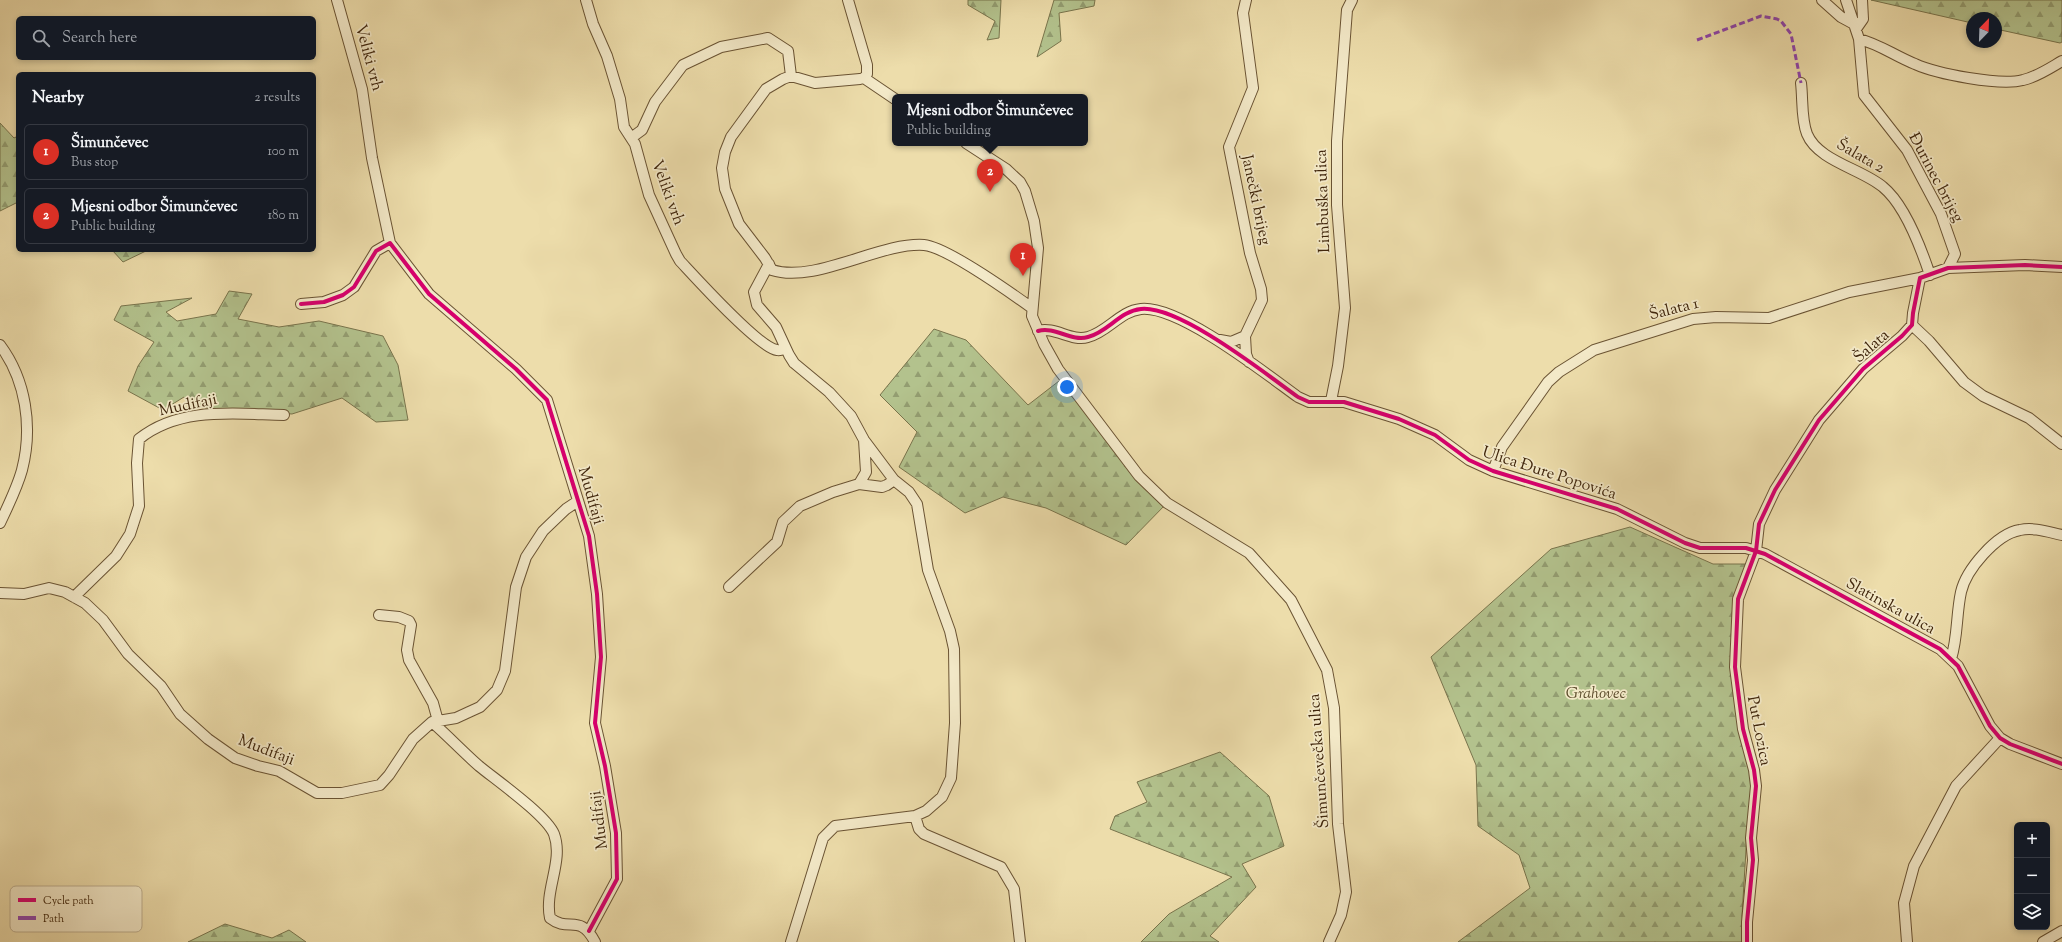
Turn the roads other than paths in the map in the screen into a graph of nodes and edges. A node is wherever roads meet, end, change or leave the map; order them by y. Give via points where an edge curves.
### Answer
1 (337, 0) edge
2 (586, 0) edge
3 (848, 0) edge
4 (1246, 0) edge
5 (1352, 0) edge
6 (1822, 0) edge
7 (1846, 0) edge
8 (1862, 0) edge
9 (1855, 27) junction
10 (1859, 39) junction
11 (2062, 61) edge
12 (791, 76) junction
13 (864, 78) junction
14 (1801, 83) dead end
15 (892, 97) edge
16 (631, 138) junction
17 (971, 146) edge
18 (390, 243) junction
19 (769, 264) junction
20 (2062, 267) edge
21 (1948, 268) junction
22 (1925, 277) junction
23 (301, 304) dead end
24 (1032, 308) junction
25 (1912, 325) junction
26 (1038, 331) junction
27 (1245, 336) junction
28 (1219, 340) junction
29 (0, 345) edge
30 (786, 349) junction
31 (1249, 362) junction
32 (1331, 401) junction
33 (284, 415) dead end
34 (864, 440) junction
35 (2062, 444) edge
36 (1493, 471) junction
37 (894, 480) junction
38 (859, 484) junction
39 (578, 501) junction
40 (0, 524) edge
41 (2062, 535) edge
42 (1756, 551) junction
43 (728, 587) dead end
44 (0, 593) edge
45 (74, 597) junction
46 (379, 615) dead end
47 (1951, 659) junction
48 (435, 721) junction
49 (2000, 738) junction
50 (2062, 764) edge
51 (915, 816) junction
52 (589, 931) junction
53 (2062, 931) edge
54 (595, 942) edge
55 (792, 942) edge
56 (1020, 942) edge
57 (1329, 942) edge
58 (1747, 942) edge
59 (1907, 942) edge
60 (2043, 942) edge

1 - 18 street, Veliki vrh via 362,89 372,158
2 - 16 street, Veliki vrh via 618,92 624,127
3 - 13 street via 867,65 867,74
4 - 27 street, Janečki brijeg via 1243,13 1253,88 1229,147 1250,254 1262,300
5 - 32 street, Limbuška ulica via 1347,10 1337,141 1337,205 1345,308
6 - 9 street
7 - 9 street, Đurinec brijeg
8 - 9 street via 1863,19
9 - 10 street, Đurinec brijeg
10 - 11 street via 1879,45 1903,59 1929,69 1998,80 2026,80
10 - 21 street, Đurinec brijeg via 1864,95 1907,150 1941,214 1955,254
12 - 13 street via 815,83
12 - 16 street via 788,51 768,38 722,47 683,65 655,102 642,130
12 - 19 street via 766,89 731,137 722,168 725,189 740,224
13 - 15 street
14 - 22 street, Šalata 2 via 1806,129 1810,140 1829,157 1872,179 1888,192 1902,210 1925,261
16 - 30 street, Veliki vrh via 649,195 680,261 735,318 769,346 776,350
17 - 24 street, Šimunčevečka ulica via 1006,169 1020,182 1025,191 1034,221 1038,248
18 - 23 street via 376,251 354,287 343,295 324,302
18 - 39 street, Mudifaji via 429,294 548,400
19 - 24 street via 772,270 782,273 808,270 898,248 925,245 954,258 997,283
19 - 30 street via 754,292 757,305 776,327
20 - 21 street via 2025,265
21 - 22 street
22 - 25 street, Šalata via 1912,313
22 - 36 street, Šalata 1 via 1849,292 1769,318 1693,318 1594,350 1548,382 1502,447
24 - 26 street, Šimunčevečka ulica via 1032,316
25 - 35 street via 1969,387 2029,418
25 - 42 street, Šalata via 1863,369 1819,420 1776,490 1759,524
26 - 28 street, Ulica Đure Popovića via 1050,330 1069,337 1088,337 1127,313 1142,309 1158,311
26 - 57 street, Šimunčevečka ulica via 1058,369 1139,476 1167,503 1249,553 1291,600 1327,670 1334,708 1338,824 1346,892 1341,915
27 - 28 street via 1232,342
27 - 31 street
28 - 31 street, Ulica Đure Popovića
29 - 40 street via 9,356 24,395 28,415 22,470
30 - 34 street via 802,371 829,392 851,416
31 - 32 street, Ulica Đure Popovića via 1298,397 1309,402
32 - 36 street, Ulica Đure Popovića via 1344,402 1399,419 1435,435 1469,460
33 - 45 street, Mudifaji via 238,412 206,414 151,429 139,439 139,506 130,534 116,556
34 - 37 street
34 - 38 street via 866,472
36 - 42 street, Ulica Đure Popovića via 1617,509 1700,548 1746,548
37 - 38 street via 882,486
37 - 51 street via 909,492 917,504 928,570 954,649 955,723 951,778 942,797 926,811
38 - 43 street via 800,506 783,522 776,542
39 - 48 street, Mudifaji via 543,531 526,557 516,587 506,671 497,690 480,706 469,712 456,718
39 - 52 street, Mudifaji via 589,536 597,594 601,657 595,724 616,833 617,879
41 - 47 street, Slatinska ulica via 2038,529 2018,530 2000,538 1990,547 1972,569 1961,591 1956,643
42 - 47 street, Slatinska ulica via 1814,579 1920,638
42 - 58 street, Put Lozica via 1738,599 1735,661 1743,729 1756,786
44 - 45 street, Mudifaji via 24,594 49,588
45 - 48 street, Mudifaji via 85,603 103,620 128,654 160,686 180,714 208,739 235,758 279,771 317,793 342,793 380,785 413,739
46 - 48 street via 409,621 409,660 433,703
47 - 49 street, Slatinska ulica via 1958,666 1990,726
48 - 52 street via 478,765 535,812 554,833 557,853 547,905 550,918 558,925 578,925
49 - 50 street, Slatinska ulica
49 - 59 street via 1956,786 1914,866 1904,903
51 - 55 street via 835,826 823,838
51 - 56 street via 919,829 924,834 1001,867 1014,889
52 - 54 street
53 - 60 street

